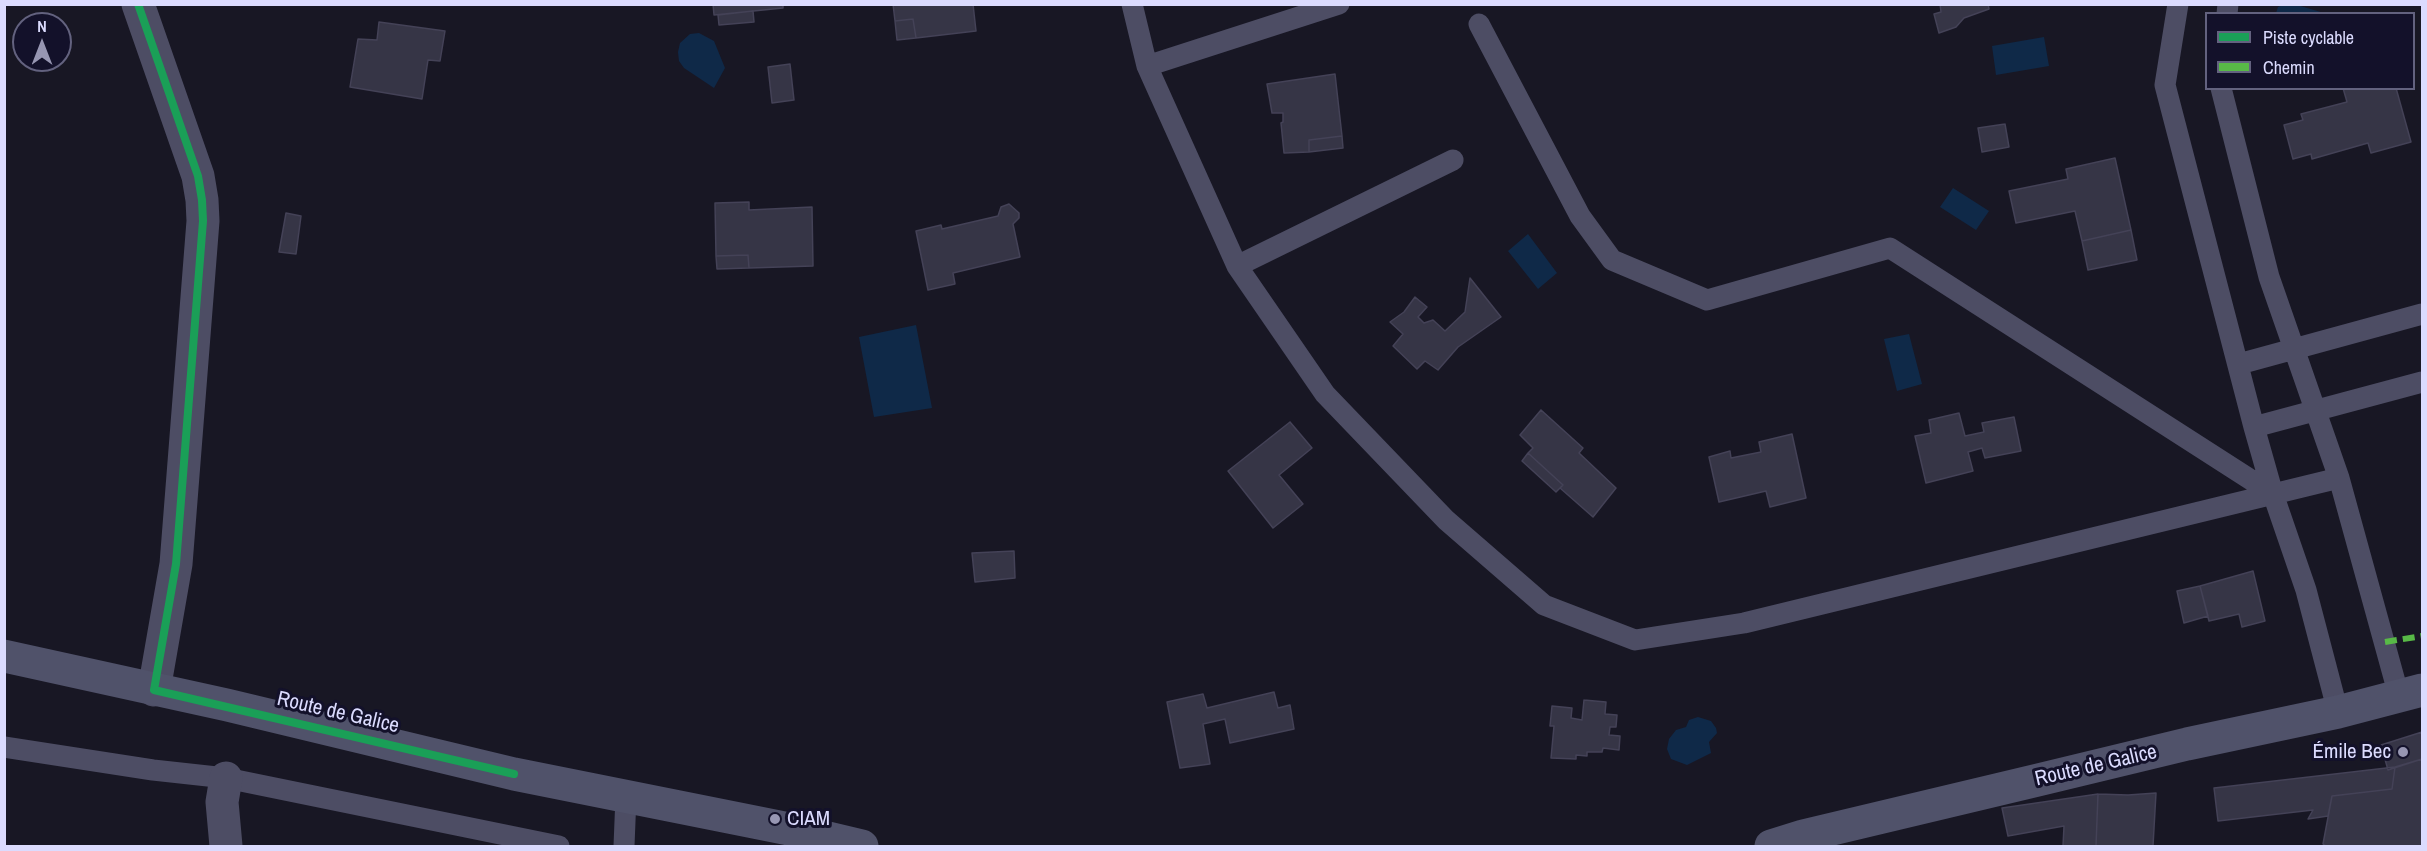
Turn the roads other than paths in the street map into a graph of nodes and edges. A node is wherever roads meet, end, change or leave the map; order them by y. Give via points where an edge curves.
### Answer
1 (138, 4) edge
2 (1132, 4) edge
3 (1339, 4) edge
4 (2178, 4) edge
5 (1479, 24) dead end
6 (1147, 66) junction
7 (2222, 90) edge
8 (1453, 160) dead end
9 (1237, 266) junction
10 (2422, 314) edge
11 (2295, 349) junction
12 (2239, 364) junction
13 (2422, 382) edge
14 (2317, 410) junction
15 (2254, 427) junction
16 (2340, 478) junction
17 (2273, 494) junction
18 (4, 656) edge
19 (154, 690) junction
20 (2411, 693) edge
21 (2338, 712) junction
22 (4, 747) edge
23 (226, 778) junction
24 (626, 796) junction
25 (226, 846) edge
26 (559, 846) edge
27 (624, 846) edge
28 (862, 846) edge
29 (1771, 846) edge

1 - 19 street via 198,176 203,221 176,564
2 - 6 lane
3 - 6 lane
4 - 12 lane via 2165,85
5 - 17 lane via 1580,216 1612,260 1707,300 1890,249
6 - 9 lane
7 - 11 lane via 2269,277
8 - 9 lane
9 - 17 lane via 1325,394 1446,520 1544,605 1635,640 1744,623
10 - 11 lane
11 - 12 lane
11 - 14 lane
12 - 15 lane
13 - 14 lane
14 - 15 lane
14 - 16 lane
15 - 17 lane
16 - 17 lane
16 - 20 lane
17 - 21 lane via 2306,591
18 - 19 main road, Route de Galice
19 - 24 main road, Route de Galice via 514,774
20 - 21 main road, Route de Galice
21 - 29 main road, Route de Galice via 2152,752
22 - 23 lane
23 - 25 street via 222,802
23 - 26 lane
24 - 27 lane
24 - 28 main road, Route de Galice

